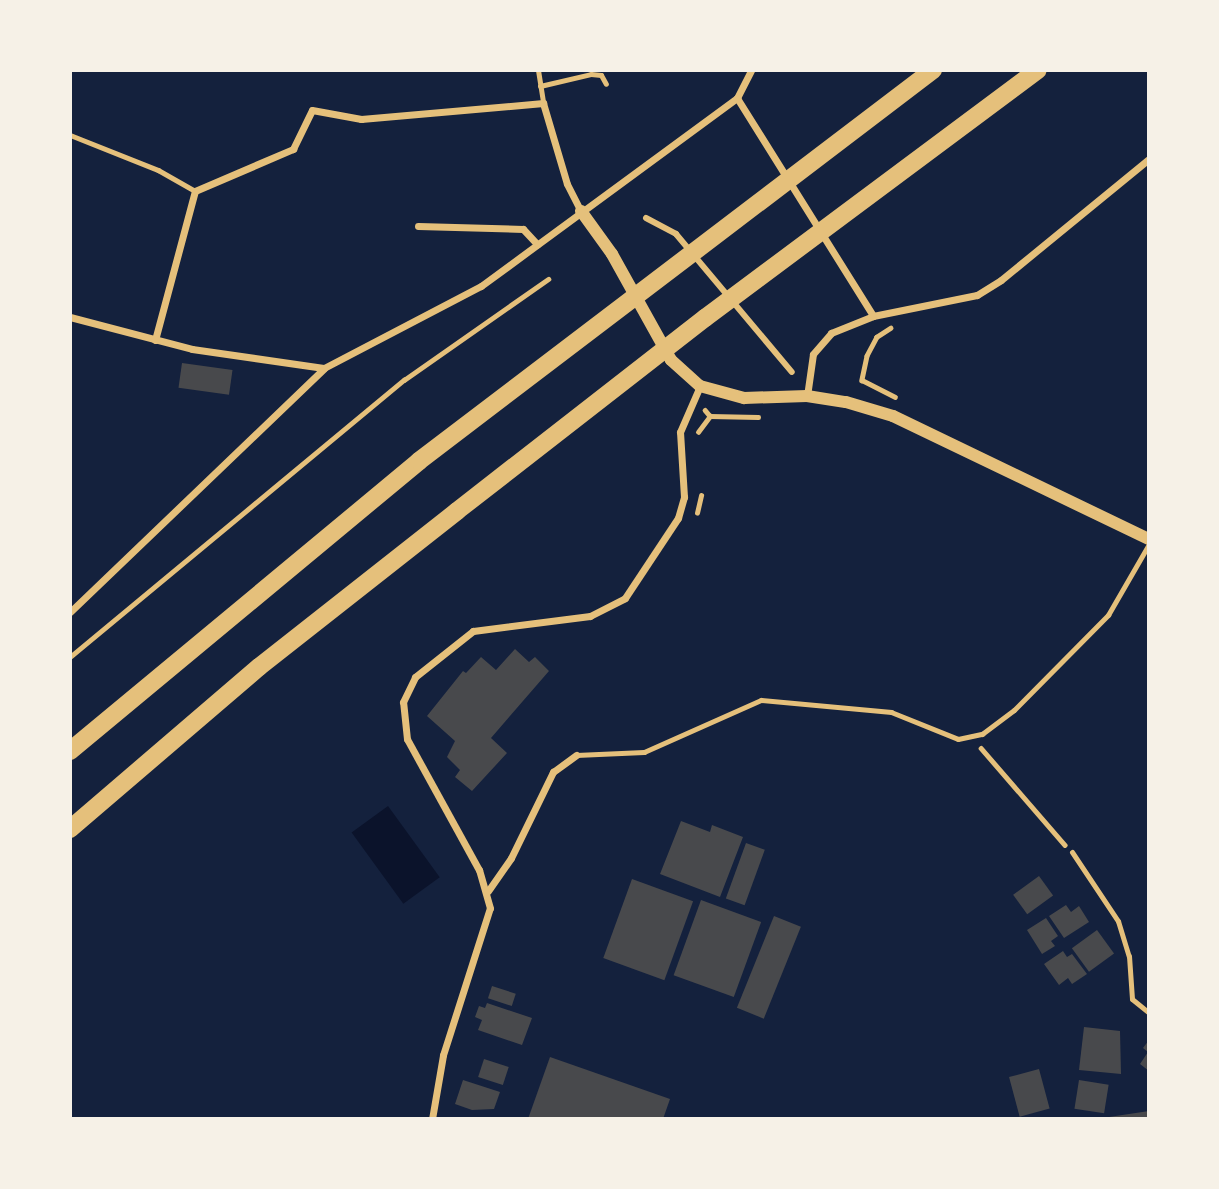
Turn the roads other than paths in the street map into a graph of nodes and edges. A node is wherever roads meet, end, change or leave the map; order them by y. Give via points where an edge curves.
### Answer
1 (538, 70) edge
2 (751, 70) edge
3 (933, 70) edge
4 (1038, 70) edge
5 (606, 85) dead end
6 (540, 86) junction
7 (737, 98) junction
8 (543, 103) junction
9 (70, 135) edge
10 (1149, 159) edge
11 (195, 191) junction
12 (581, 211) junction
13 (646, 218) dead end
14 (418, 226) dead end
15 (537, 244) junction
16 (873, 316) junction
17 (70, 317) edge
18 (155, 340) junction
19 (324, 368) junction
20 (792, 372) dead end
21 (701, 386) junction
22 (807, 396) junction
23 (1149, 541) edge
24 (70, 612) edge
25 (70, 751) edge
26 (576, 755) joint
27 (70, 829) edge
28 (1072, 852) road end
29 (488, 891) junction
30 (1149, 1013) edge
31 (432, 1119) edge

1 - 6 lane
2 - 7 street
3 - 25 highway via 419,461
4 - 27 highway via 457,511 260,667
5 - 6 lane via 601,75 591,74
6 - 8 lane
7 - 12 street
7 - 16 street
8 - 11 street via 361,119 312,110 293,149
8 - 12 street via 567,184
9 - 11 lane via 158,170
10 - 16 street via 977,295
11 - 18 street
12 - 15 street
12 - 21 street via 612,254 670,360
13 - 20 street via 676,234
14 - 15 street via 523,229
15 - 19 street via 481,286
16 - 22 street via 831,333 813,354
17 - 18 street
18 - 19 street
19 - 24 street
21 - 22 street via 744,398
21 - 29 street via 680,432 684,497 678,518 625,598 590,616 473,632 415,677 403,702 408,739
22 - 23 street via 893,416
23 - 26 lane via 1108,615 1000,723 971,737 958,739 891,712 761,699 644,752
26 - 29 street via 553,772 511,858
28 - 30 lane via 1118,920 1129,956 1132,999
29 - 31 street via 490,908 443,1055

